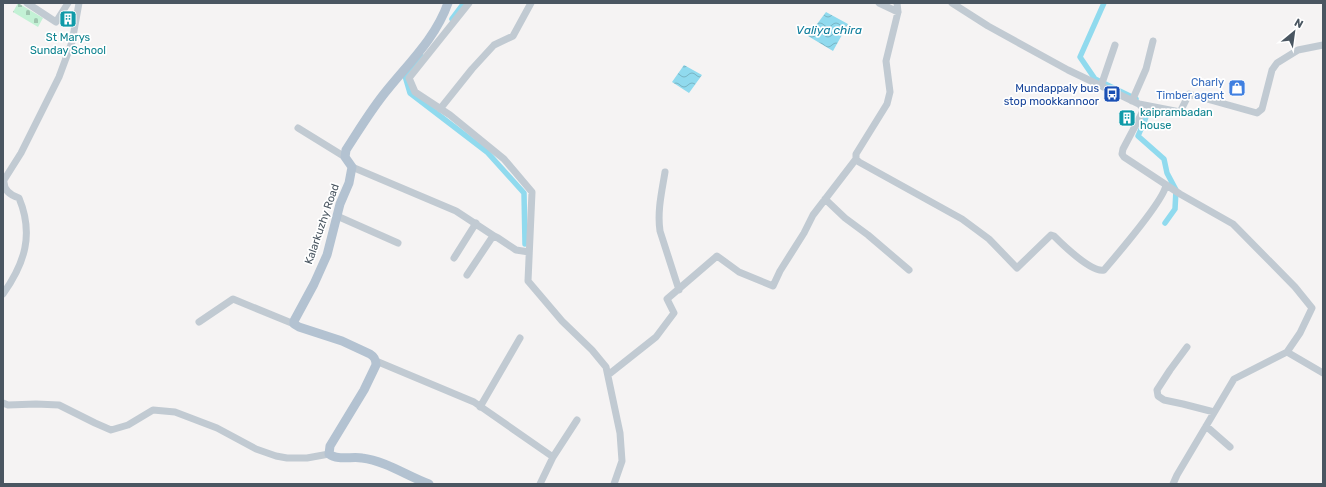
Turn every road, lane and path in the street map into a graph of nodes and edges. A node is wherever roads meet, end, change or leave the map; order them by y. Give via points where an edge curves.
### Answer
1 (27, 3) edge
2 (68, 3) edge
3 (79, 3) edge
4 (448, 3) edge
5 (469, 3) edge
6 (531, 3) edge
7 (879, 3) edge
8 (897, 3) edge
9 (952, 3) edge
10 (961, 5) edge
11 (898, 12) junction
12 (1153, 41) dead end
13 (1115, 45) dead end
14 (1323, 45) edge
15 (1101, 86) junction
16 (1136, 102) junction
17 (440, 109) junction
18 (298, 128) dead end
19 (345, 157) junction
20 (856, 159) junction
21 (352, 167) junction
22 (665, 172) dead end
23 (1168, 187) junction
24 (825, 200) junction
25 (337, 216) junction
26 (476, 223) junction
27 (494, 236) junction
28 (398, 244) dead end
29 (529, 252) junction
30 (454, 258) dead end
31 (908, 270) dead end
32 (467, 275) dead end
33 (679, 290) junction
34 (3, 294) edge
35 (199, 322) dead end
36 (294, 324) junction
37 (520, 338) dead end
38 (1187, 347) dead end
39 (1287, 352) junction
40 (376, 360) junction
41 (1323, 373) edge
42 (608, 376) junction
43 (3, 402) edge
44 (480, 407) junction
45 (1214, 412) junction
46 (577, 420) dead end
47 (1206, 426) junction
48 (1230, 447) dead end
49 (329, 454) junction
50 (553, 456) junction
51 (429, 484) edge
52 (540, 484) edge
53 (614, 484) edge
54 (1173, 484) edge

1 - 2 street via 56,22
3 - 34 street via 72,42 59,77 27,142 4,180 6,190 19,198 24,210 27,238 18,270
4 - 19 main road via 431,36 387,90 346,150
5 - 17 street via 409,78 415,92
6 - 17 street via 513,36 494,45
7 - 11 street
8 - 11 street
9 - 10 street
10 - 15 street via 988,26
11 - 20 street via 886,61 890,97 856,154
12 - 16 street
13 - 15 street
14 - 16 street via 1298,50 1277,63 1272,70 1262,109 1257,113 1189,94 1180,112
15 - 16 street
16 - 23 street via 1143,108 1142,113 1122,149 1122,154
17 - 29 street via 504,158 532,192
18 - 19 street
19 - 21 main road
20 - 23 street via 962,219 989,239 1017,268 1051,235 1094,269 1104,270 1122,250
20 - 24 street
21 - 25 main road, Kalarkuzhy Road
21 - 26 street via 456,211
22 - 33 street via 659,223
23 - 39 street via 1233,224 1312,308
24 - 31 street
24 - 33 street via 813,215 773,286 739,272 717,256
25 - 28 street
25 - 36 main road, Kalarkuzhy Road via 327,255
26 - 27 street
26 - 30 street
27 - 29 street via 516,250
27 - 32 street
29 - 42 street via 528,281 562,321 592,350 606,367
33 - 42 street via 667,300 674,313 656,337
35 - 36 street via 233,299
36 - 40 main road via 349,344 370,354
37 - 44 street
38 - 45 street via 1157,390 1158,396 1164,400
39 - 41 street
39 - 45 street via 1234,379
40 - 44 street via 474,402
40 - 49 main road via 364,390 330,446
42 - 53 street via 620,433 622,461
43 - 49 street via 8,405 59,405 111,430 128,425 153,410 174,412 217,428 276,456 307,458
44 - 50 street
45 - 47 street
46 - 50 street
47 - 48 street
47 - 54 street
49 - 51 main road via 335,458 372,460
50 - 52 street

